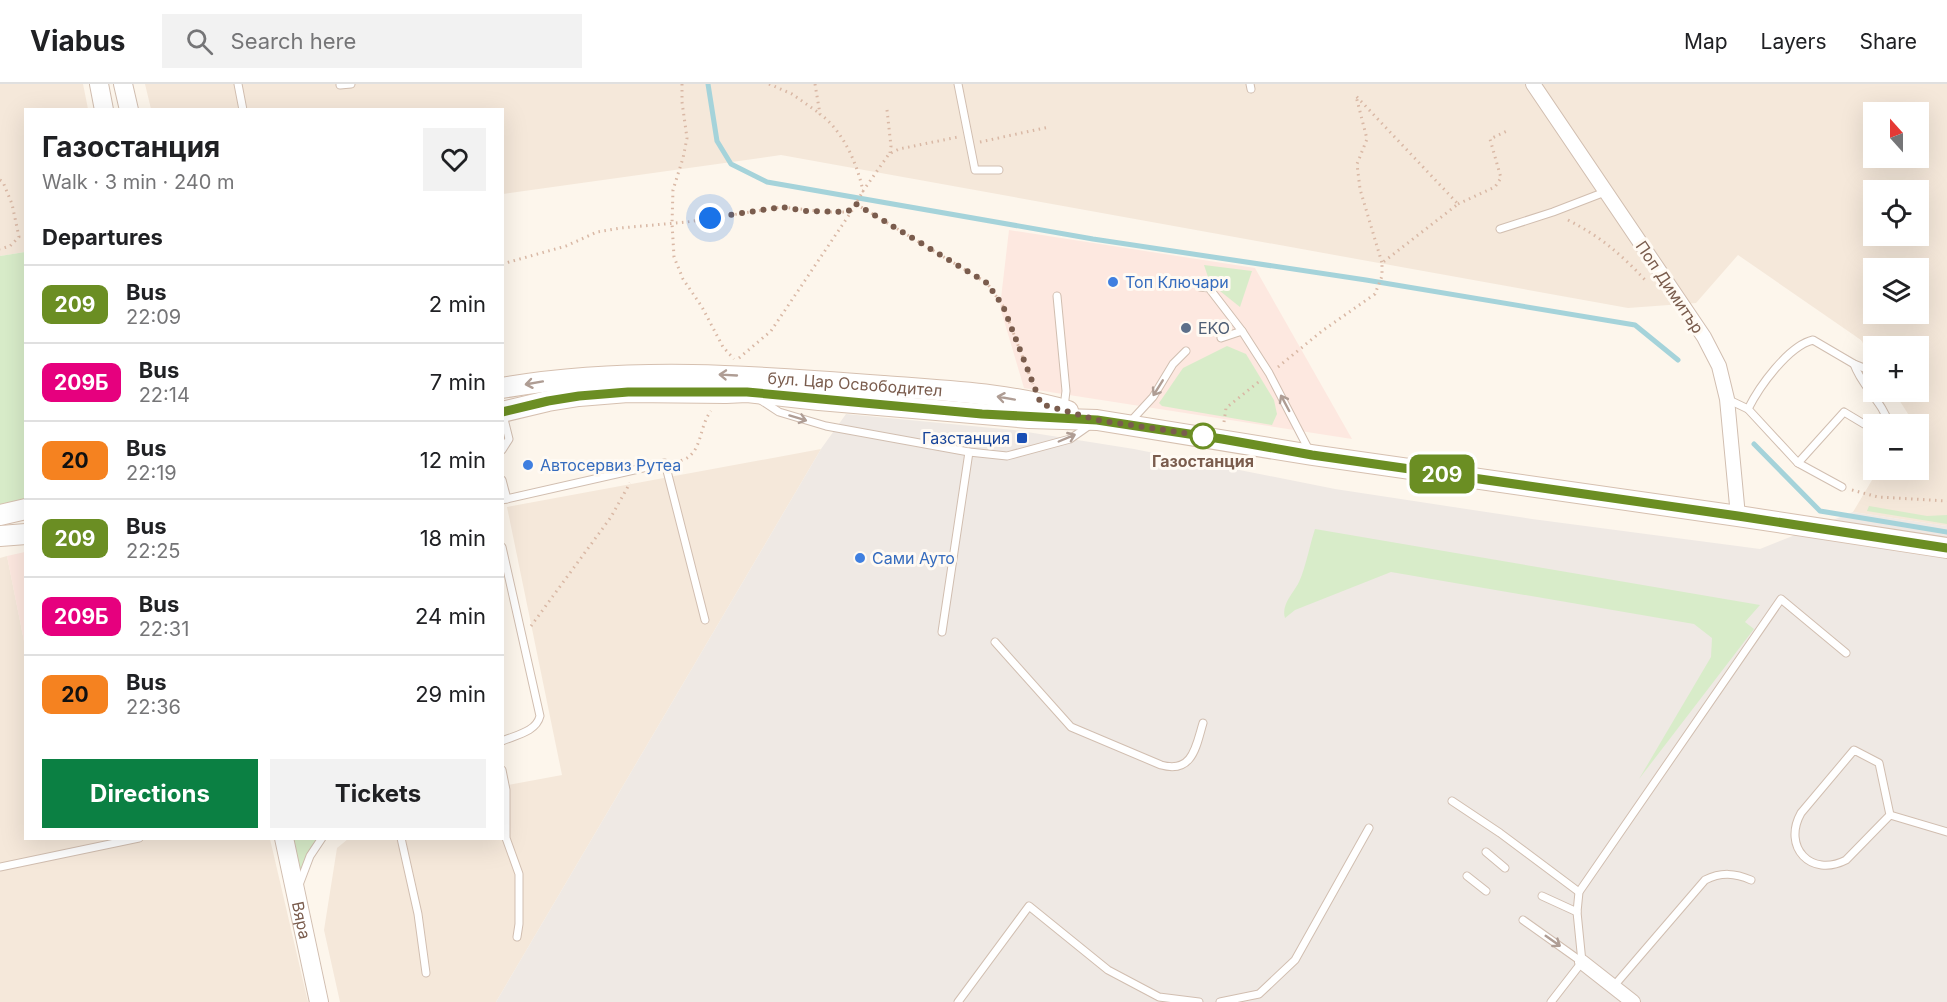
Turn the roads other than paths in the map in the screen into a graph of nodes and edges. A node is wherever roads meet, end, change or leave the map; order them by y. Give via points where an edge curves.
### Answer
1 (99, 84) edge
2 (123, 84) edge
3 (238, 84) edge
4 (351, 84) edge
5 (958, 84) edge
6 (1533, 84) edge
7 (340, 86) dead end
8 (104, 108) edge
9 (129, 108) edge
10 (243, 108) edge
11 (999, 170) dead end
12 (1605, 192) junction
13 (1500, 229) dead end
14 (1200, 287) dead end
15 (1057, 296) dead end
16 (1242, 331) junction
17 (1221, 338) dead end
18 (1186, 351) dead end
19 (1854, 364) junction
20 (1863, 368) edge
21 (504, 388) edge
22 (747, 392) junction
23 (1727, 399) junction
24 (1064, 409) junction
25 (1748, 409) junction
26 (504, 412) edge
27 (1883, 414) edge
28 (504, 416) edge
29 (1097, 420) junction
30 (1863, 423) edge
31 (1128, 424) junction
32 (504, 447) edge
33 (969, 452) junction
34 (1312, 455) junction
35 (1798, 463) junction
36 (1842, 487) road end
37 (505, 499) edge
38 (24, 509) edge
39 (0, 515) edge
40 (1738, 516) junction
41 (24, 534) edge
42 (0, 536) edge
43 (1947, 548) edge
44 (504, 556) edge
45 (705, 620) dead end
46 (942, 632) dead end
47 (995, 642) dead end
48 (1846, 653) dead end
49 (1203, 723) dead end
50 (504, 740) edge
51 (504, 780) edge
52 (1452, 801) dead end
53 (1890, 815) junction
54 (1369, 828) dead end
55 (1947, 832) edge
56 (129, 840) edge
57 (284, 840) edge
58 (321, 840) edge
59 (401, 840) edge
60 (1486, 852) dead end
61 (0, 867) edge
62 (1505, 868) dead end
63 (1467, 876) dead end
64 (1751, 880) dead end
65 (1486, 891) dead end
66 (1579, 892) junction
67 (296, 893) junction
68 (1542, 896) dead end
69 (1576, 912) junction
70 (1523, 920) dead end
71 (517, 937) dead end
72 (1582, 962) junction
73 (426, 973) dead end
74 (1613, 987) junction
75 (319, 1002) edge
76 (958, 1002) edge
77 (1199, 1002) edge
78 (1220, 1002) edge
79 (1551, 1002) edge
80 (1632, 1002) edge

1 - 8 street
2 - 9 street
3 - 10 lane
4 - 7 lane
5 - 11 lane via 975,170
6 - 12 street, Поп Димитър
12 - 13 lane
12 - 23 street, Поп Димитър via 1704,337 1719,366
14 - 16 lane via 1209,288
15 - 24 lane via 1066,391
16 - 17 lane
34 -> 16 lane
18 -> 31 lane
19 - 20 lane
19 - 25 lane via 1813,340 1803,342 1756,393
19 - 27 lane
24 -> 21 main road, бул. Цар Освободител via 981,394 727,375 598,376
22 - 26 main road, бул. Цар Освободител via 579,396
22 - 29 main road, бул. Цар Освободител via 1018,417
22 -> 33 lane via 779,412 826,426
23 - 25 lane
23 - 40 street, Поп Димитър
24 - 29 main road, бул. Цар Освободител
25 - 35 lane
28 - 32 lane via 509,439
29 - 31 main road, бул. Цар Освободител
33 -> 29 lane via 1007,456 1070,439
30 - 35 lane via 1844,412
31 - 34 main road, бул. Цар Освободител
33 - 46 lane
34 - 40 main road, бул. Цар Освободител
35 - 36 lane
37 - 45 lane via 665,464
38 - 39 main road
40 - 43 main road, бул. Цар Освободител
41 - 42 main road
44 - 50 lane via 539,711 539,721 532,729
47 - 49 lane via 1071,727 1161,765 1177,767 1190,759
48 - 66 lane via 1781,599
51 - 71 lane via 507,838 519,874
52 - 66 lane
53 - 53 lane via 1879,763 1854,750 1801,813 1796,822 1795,843 1800,853 1816,865 1837,864 1846,860
53 - 55 lane
54 - 78 lane via 1295,960 1259,994
56 - 61 lane
57 - 67 street, Вяра
58 - 67 lane
59 - 73 lane
60 - 62 lane
63 - 65 lane
64 - 74 lane via 1727,874 1706,880
66 - 69 lane
67 - 75 street, Вяра
68 - 69 lane
69 - 72 lane
70 -> 72 lane
72 - 74 street
72 - 79 lane
74 - 80 street
76 - 77 lane via 1029,906 1107,970 1160,997

